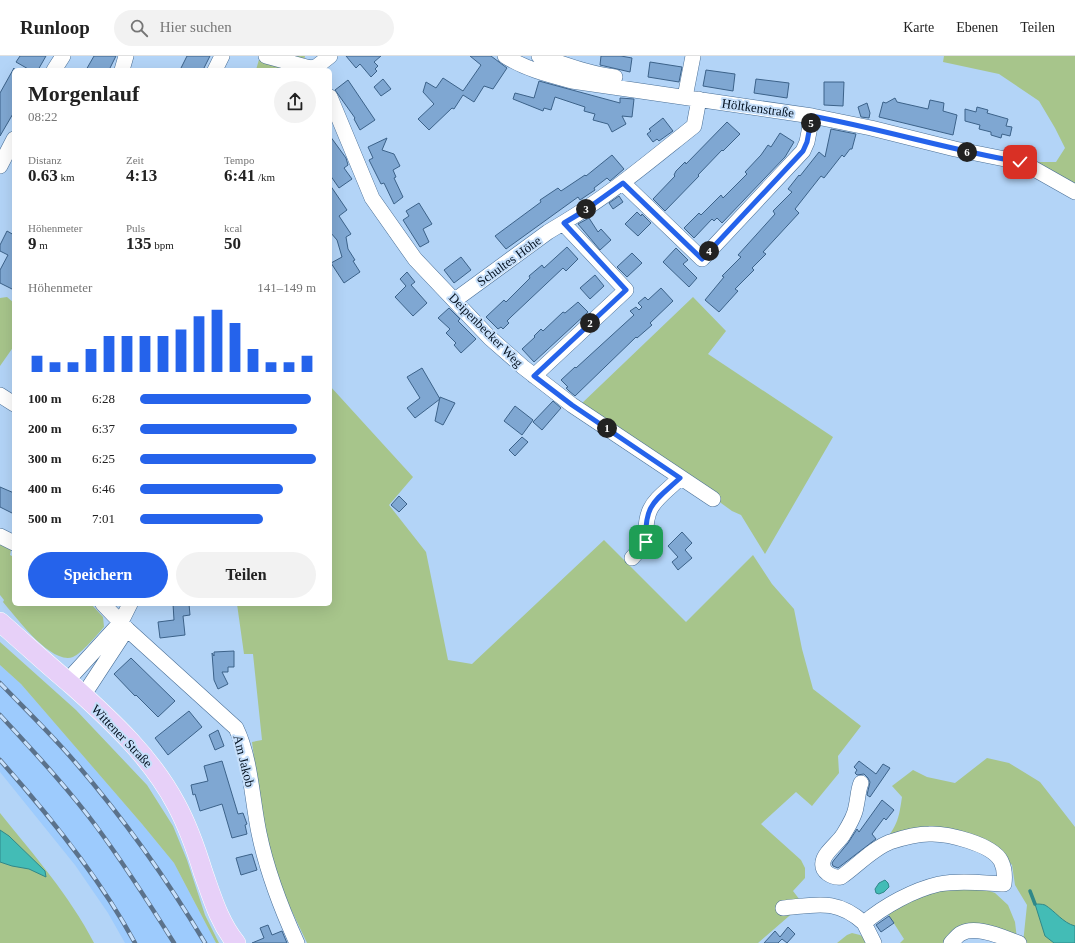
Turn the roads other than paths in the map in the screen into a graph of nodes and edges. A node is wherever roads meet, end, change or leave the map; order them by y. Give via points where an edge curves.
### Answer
1 (63, 56) edge
2 (126, 56) edge
3 (222, 56) edge
4 (266, 56) edge
5 (330, 56) edge
6 (506, 56) edge
7 (539, 56) edge
8 (693, 56) edge
9 (55, 68) edge
10 (123, 68) edge
11 (216, 68) edge
12 (312, 68) edge
13 (647, 92) junction
14 (692, 98) junction
15 (332, 102) edge
16 (812, 116) junction
17 (12, 143) edge
18 (0, 166) edge
19 (623, 183) junction
20 (1075, 192) edge
21 (564, 223) junction
22 (455, 300) junction
23 (534, 376) junction
24 (0, 395) edge
25 (12, 403) edge
26 (680, 478) junction
27 (713, 499) dead end
28 (0, 536) edge
29 (12, 542) edge
30 (632, 558) dead end
31 (105, 606) edge
32 (129, 606) edge
33 (0, 622) edge
34 (121, 622) junction
35 (67, 681) junction
36 (83, 696) junction
37 (861, 782) dead end
38 (783, 908) dead end
39 (865, 925) junction
40 (236, 943) edge
41 (297, 943) edge
42 (874, 943) edge
43 (951, 943) edge
44 (1019, 943) edge

1 - 9 street
2 - 10 street
3 - 11 street
4 - 12 street
5 - 12 street
6 - 13 street, Höltkenstraße via 534,69 572,81
7 - 13 street via 587,72 641,81
8 - 14 street, Schultes Höhe
13 - 14 street, Höltkenstraße
14 - 16 street, Höltkenstraße
14 - 19 street, Schultes Höhe via 694,126
15 - 22 street, Deipenbecker Weg via 374,202 416,259
16 - 19 street via 803,151 702,259
16 - 20 street, Höltkenstraße via 1020,162
17 - 18 street
19 - 21 street, Schultes Höhe
21 - 22 street, Schultes Höhe
21 - 23 street via 626,290
22 - 23 street, Deipenbecker Weg via 490,338
23 - 26 street, Deipenbecker Weg via 572,405
24 - 25 street
26 - 27 street, Deipenbecker Weg
26 - 30 street via 654,502 647,516 646,542
28 - 29 street
31 - 34 street, Am Jakob
32 - 34 street
33 - 35 main road, Wittener Straße
34 - 35 street
34 - 36 street via 121,638
34 - 41 street, Am Jakob via 133,636 236,728 245,754 267,867
35 - 36 main road, Wittener Straße
36 - 40 main road, Wittener Straße via 132,744 168,789 184,819 221,919
37 - 39 street via 856,809 847,828 822,862 824,869 831,876 841,877 878,848 889,843 916,835 930,834 963,839 992,851 1001,860 1005,872 1004,884 940,884 902,898 881,909
38 - 39 street via 812,904 831,905 855,915
39 - 42 street
43 - 44 street via 960,934 969,930 982,931

